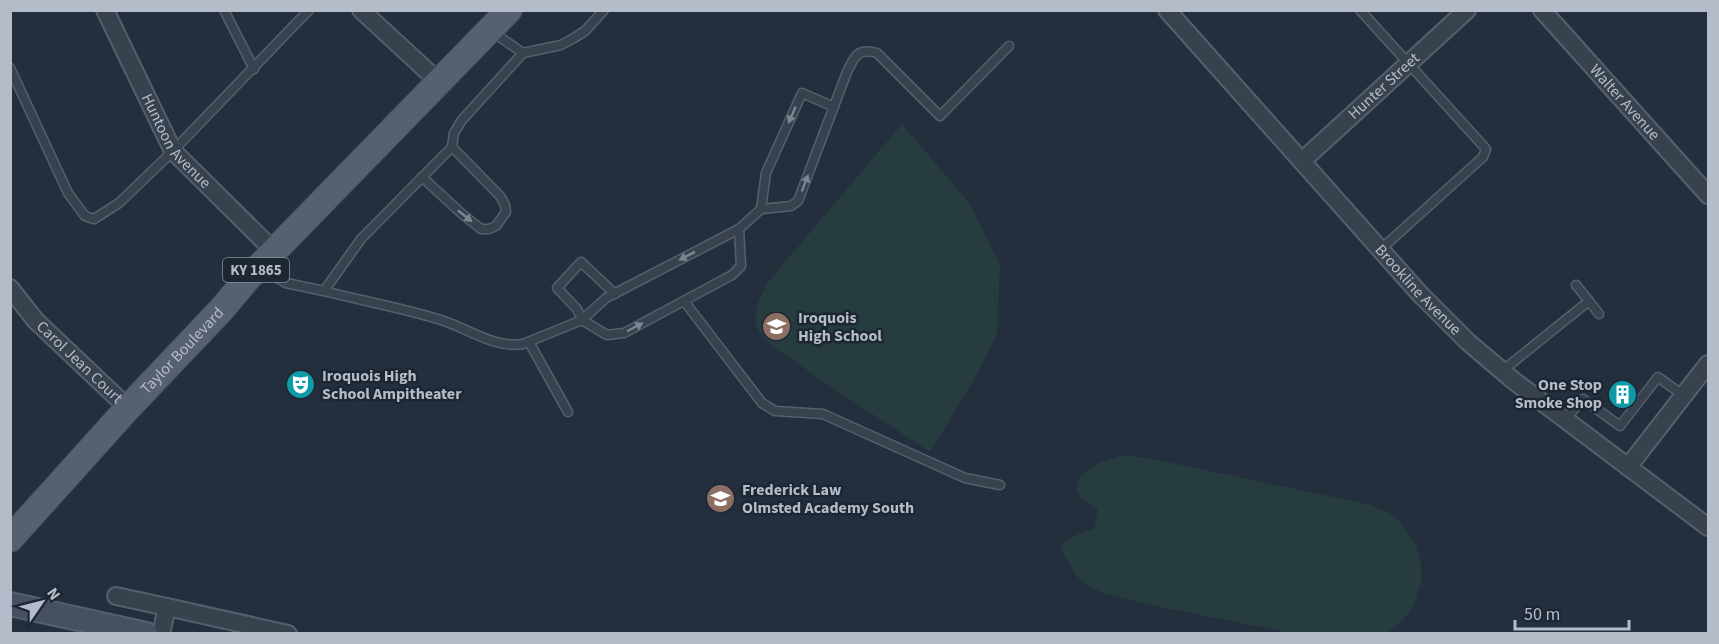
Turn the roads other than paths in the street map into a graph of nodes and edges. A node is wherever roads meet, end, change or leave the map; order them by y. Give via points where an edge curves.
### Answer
1 (105, 10) edge
2 (224, 10) edge
3 (309, 10) edge
4 (361, 10) edge
5 (509, 10) edge
6 (604, 10) edge
7 (1167, 10) edge
8 (1360, 10) edge
9 (1467, 10) edge
10 (1542, 10) edge
11 (490, 30) junction
12 (1009, 46) dead end
13 (523, 53) junction
14 (1409, 63) junction
15 (10, 68) edge
16 (254, 69) junction
17 (439, 82) junction
18 (834, 107) junction
19 (452, 147) junction
20 (173, 151) junction
21 (1302, 161) junction
22 (422, 177) junction
23 (1708, 195) edge
24 (761, 208) junction
25 (739, 229) junction
26 (1380, 250) junction
27 (266, 259) junction
28 (1576, 285) dead end
29 (10, 288) edge
30 (324, 291) junction
31 (615, 294) junction
32 (684, 301) junction
33 (1589, 301) junction
34 (1599, 314) dead end
35 (582, 320) junction
36 (530, 342) junction
37 (1708, 364) edge
38 (1502, 371) junction
39 (1684, 396) junction
40 (128, 408) junction
41 (568, 412) dead end
42 (1565, 420) junction
43 (1628, 467) junction
44 (1000, 485) dead end
45 (1708, 527) edge
46 (10, 539) edge
47 (116, 596) dead end
48 (10, 604) edge
49 (167, 607) junction
50 (146, 633) edge
51 (161, 633) edge
52 (288, 633) edge

1 - 20 street, Huntoon Avenue
2 - 16 lane
3 - 16 lane
4 - 17 street
5 - 11 main road, Taylor Boulevard / KY 1865
6 - 13 lane via 585,31 561,45
7 - 21 street, Brookline Avenue
8 - 14 lane
9 - 14 street, Hunter Street
10 - 23 street, Walter Avenue
11 - 13 lane
11 - 17 main road, Taylor Boulevard / KY 1865
12 - 18 lane via 940,116 877,53 862,51 850,66
13 - 19 lane via 462,120
14 - 21 street, Hunter Street
14 - 26 lane via 1486,150 1483,157
15 - 20 lane via 68,193 85,216 94,219 119,203
16 - 20 lane
17 - 27 main road, Taylor Boulevard / KY 1865
24 -> 18 lane via 791,206 798,201
18 -> 24 lane via 802,93 766,172
19 - 22 lane
22 -> 19 lane via 481,229 496,226 506,212 500,196
20 - 27 street, Huntoon Avenue
21 - 26 street, Brookline Avenue
22 - 30 lane via 362,238
24 - 25 lane
25 -> 31 lane
25 - 32 lane via 741,266
26 - 38 street, Brookline Avenue via 1468,342
27 - 30 lane via 286,284
27 - 40 main road, Taylor Boulevard / KY 1865
28 - 33 lane
29 - 40 street, Carol Jean Court via 36,321
30 - 36 lane via 441,320 500,343 514,346
31 - 35 lane
31 - 35 lane via 581,262 557,288
35 -> 32 lane via 608,335 624,333
32 - 44 lane via 762,404 775,411 823,414 965,478
33 - 34 lane
33 - 38 lane
35 - 36 lane
36 - 41 lane
37 - 39 street
38 - 42 street, Brookline Avenue
39 - 42 lane via 1658,377 1620,426 1583,399
39 - 43 street
40 - 46 main road, Taylor Boulevard / KY 1865
42 - 43 street, Brookline Avenue
43 - 45 street, Brookline Avenue
47 - 49 street
48 - 50 main road
49 - 51 street
49 - 52 street

